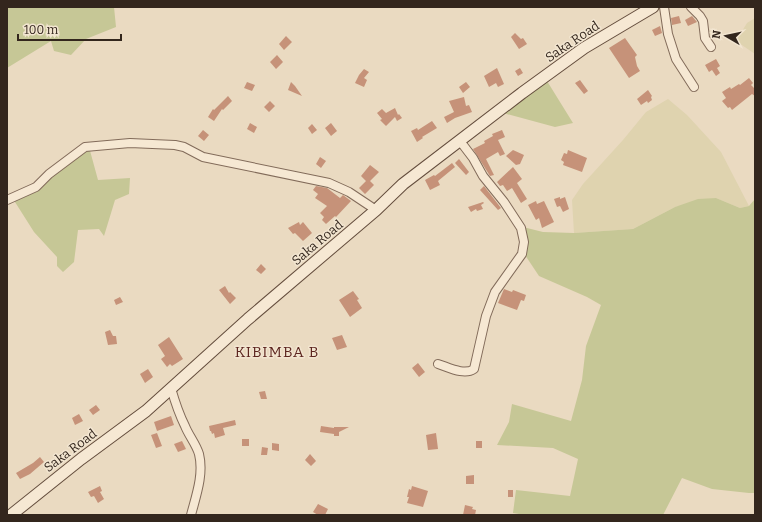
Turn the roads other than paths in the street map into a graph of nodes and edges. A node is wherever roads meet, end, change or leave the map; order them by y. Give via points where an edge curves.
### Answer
1 (653, 7) edge
2 (664, 7) edge
3 (691, 7) edge
4 (711, 47) dead end
5 (694, 87) dead end
6 (460, 141) junction
7 (7, 200) edge
8 (376, 210) junction
9 (438, 364) dead end
10 (172, 388) junction
11 (11, 515) edge
12 (191, 515) edge

1 - 6 main road, Saka Road via 584,48
2 - 5 street via 668,34 676,59
3 - 4 street via 703,21 706,38
6 - 8 main road, Saka Road via 403,184
6 - 9 street via 521,228 523,248 522,254 495,292 486,316 474,369 464,372
7 - 8 street via 36,188 49,174 85,147 158,143 184,147 203,157 329,183 349,192
8 - 10 main road, Saka Road via 248,319
10 - 11 main road, Saka Road
10 - 12 street via 176,407 196,446 200,462

